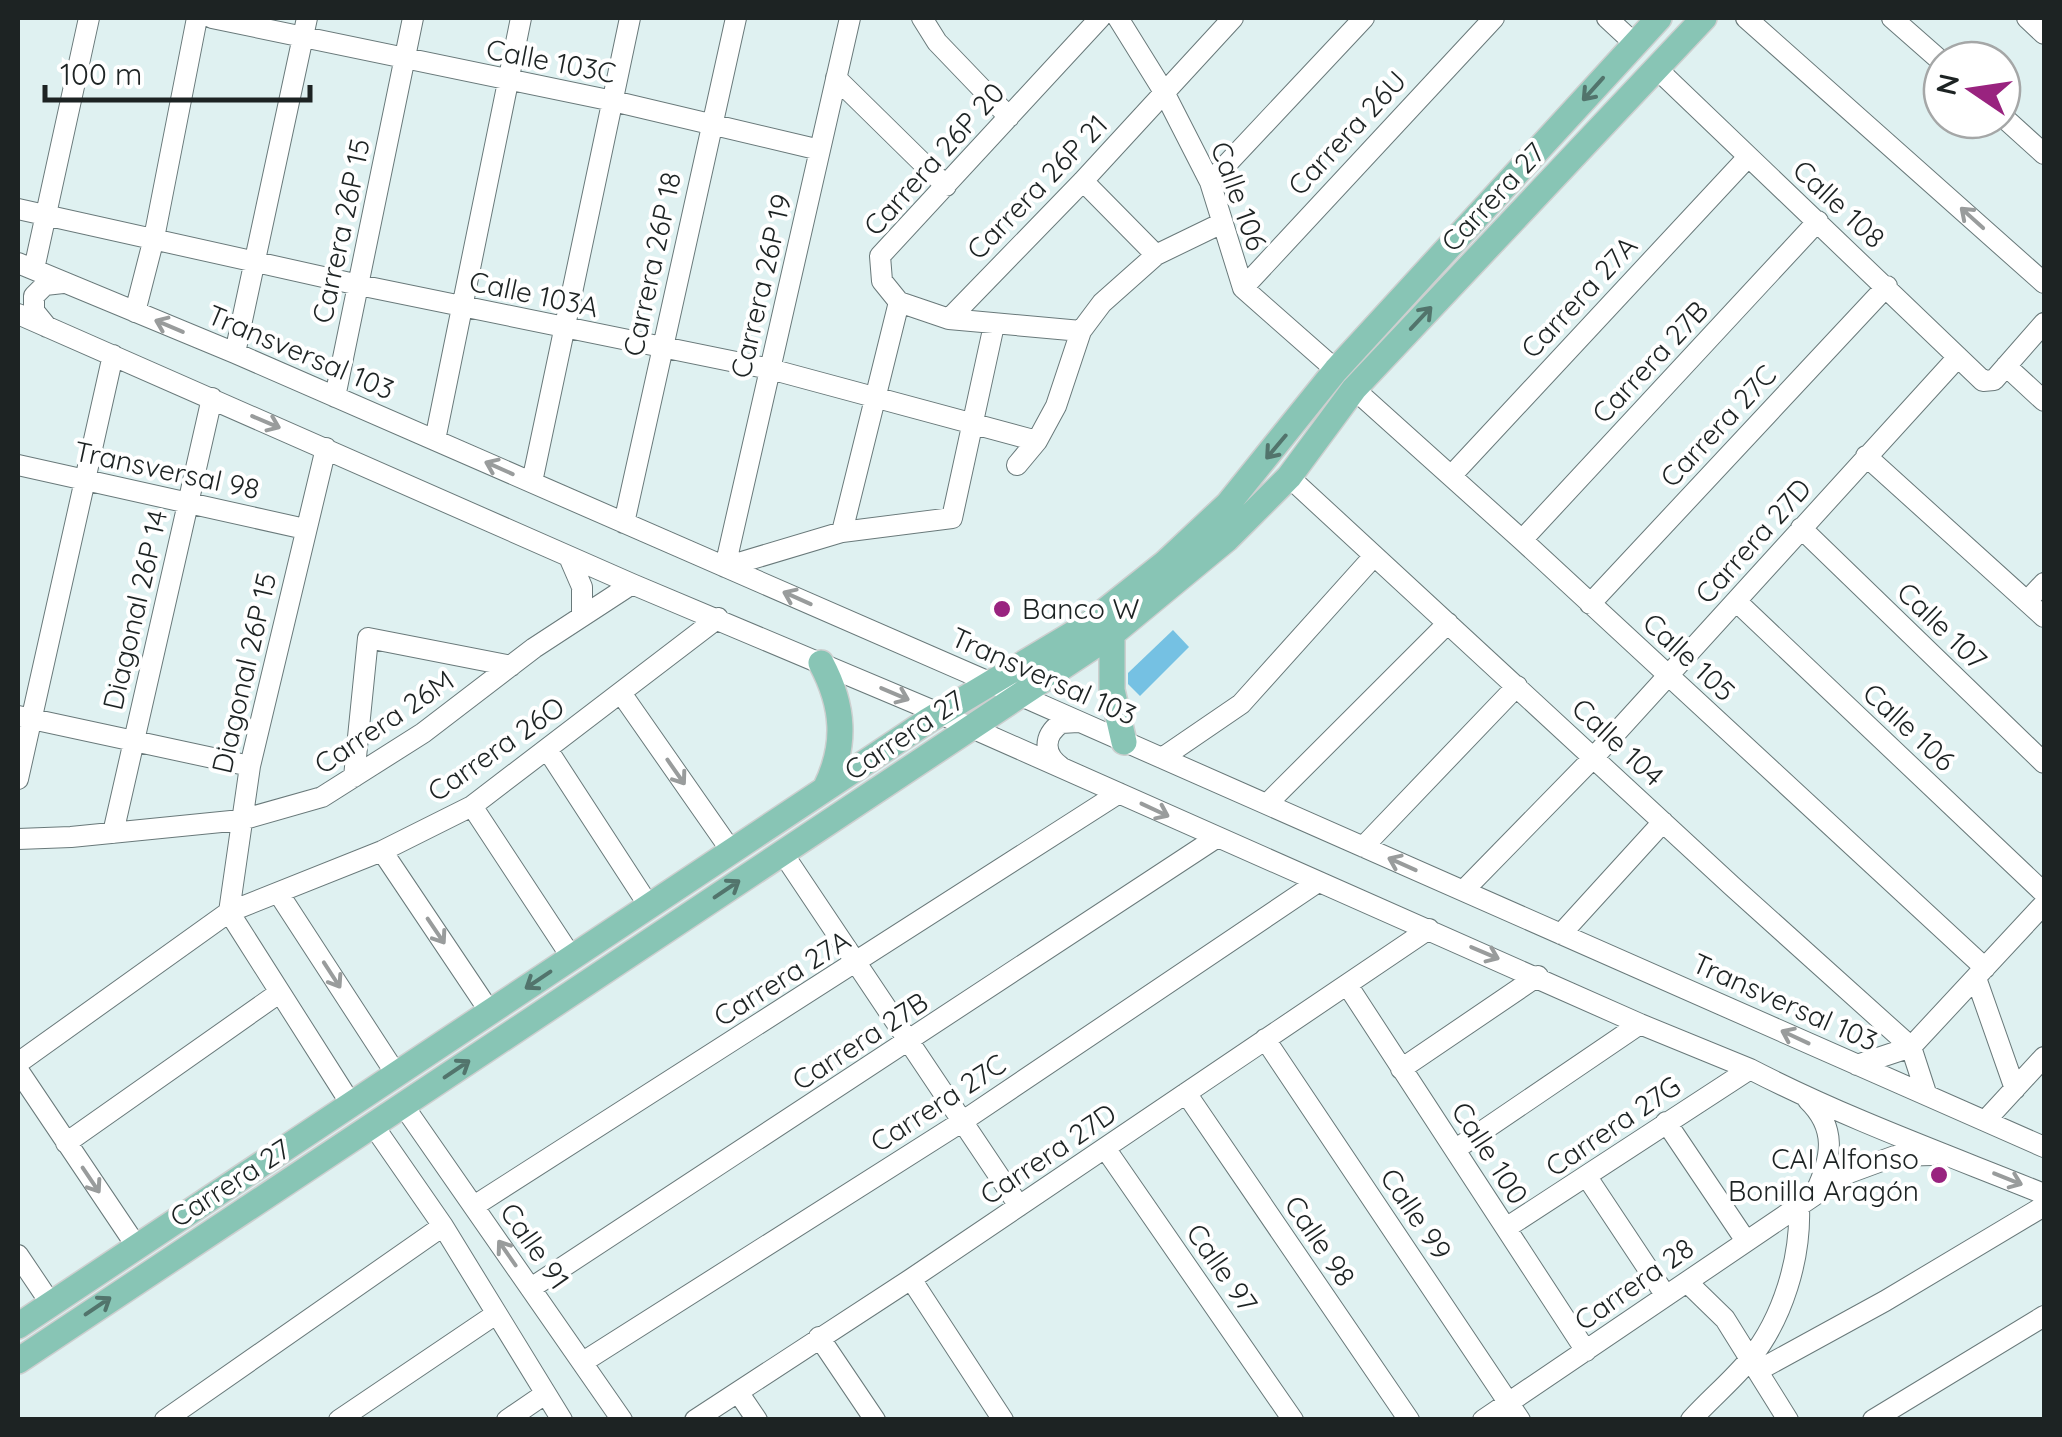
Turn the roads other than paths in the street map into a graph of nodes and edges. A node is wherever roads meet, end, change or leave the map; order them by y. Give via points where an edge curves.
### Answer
1 (89, 18) edge
2 (197, 18) edge
3 (212, 18) edge
4 (413, 18) edge
5 (520, 18) edge
6 (630, 18) edge
7 (736, 18) edge
8 (850, 18) edge
9 (922, 18) edge
10 (1100, 18) edge
11 (1118, 18) edge
12 (1233, 18) edge
13 (1364, 18) edge
14 (1494, 18) edge
15 (1607, 18) edge
16 (1659, 18) edge
17 (1704, 18) edge
18 (1746, 18) edge
19 (1892, 18) edge
20 (2026, 18) edge
21 (304, 28) edge
22 (2044, 34) edge
23 (1635, 44) junction
24 (1922, 44) edge
25 (404, 58) junction
26 (1656, 68) junction
27 (836, 78) junction
28 (506, 80) junction
29 (1164, 92) junction
30 (613, 101) junction
31 (1008, 117) junction
32 (711, 124) junction
33 (2022, 134) edge
34 (820, 150) junction
35 (2044, 154) edge
36 (1748, 156) junction
37 (1083, 181) junction
38 (1210, 182) junction
39 (946, 186) junction
40 (18, 209) edge
41 (47, 213) junction
42 (1818, 221) junction
43 (1220, 224) junction
44 (154, 238) junction
45 (1156, 255) junction
46 (255, 260) junction
47 (26, 266) edge
48 (2044, 282) edge
49 (65, 283) junction
50 (358, 285) junction
51 (1887, 286) junction
52 (1243, 288) junction
53 (899, 302) junction
54 (462, 306) junction
55 (135, 312) junction
56 (18, 314) edge
57 (949, 319) junction
58 (2044, 323) edge
59 (994, 325) junction
60 (47, 327) junction
61 (565, 329) junction
62 (1080, 331) junction
63 (662, 348) junction
64 (235, 353) junction
65 (113, 355) junction
66 (1958, 357) junction
67 (2006, 366) junction
68 (770, 370) junction
69 (1336, 370) junction
70 (1354, 389) junction
71 (335, 396) junction
72 (876, 396) junction
73 (212, 398) junction
74 (2044, 401) edge
75 (973, 422) junction
76 (435, 440) junction
77 (1037, 441) junction
78 (326, 448) junction
79 (1866, 456) junction
80 (18, 465) edge
81 (1017, 465) dead end
82 (1451, 476) junction
83 (1289, 477) junction
84 (84, 480) junction
85 (532, 482) junction
86 (187, 502) junction
87 (624, 523) junction
88 (1801, 528) junction
89 (305, 529) junction
90 (842, 532) junction
91 (1522, 540) junction
92 (569, 556) junction
93 (1374, 556) junction
94 (726, 567) junction
95 (632, 584) junction
96 (2044, 584) edge
97 (2028, 601) junction
98 (1736, 602) junction
99 (1590, 604) junction
100 (582, 616) junction
101 (2044, 617) edge
102 (718, 618) junction
103 (1448, 623) junction
104 (1112, 634) junction
105 (821, 663) junction
106 (511, 666) junction
107 (1668, 675) junction
108 (990, 683) junction
109 (1517, 686) junction
110 (621, 693) junction
111 (1019, 694) junction
112 (940, 714) junction
113 (24, 718) edge
114 (1078, 722) junction
115 (970, 727) junction
116 (134, 742) junction
117 (1124, 742) junction
118 (548, 750) junction
119 (1594, 757) junction
120 (1162, 758) junction
121 (2044, 763) edge
122 (250, 766) junction
123 (1061, 767) junction
124 (354, 777) junction
125 (18, 779) edge
126 (825, 790) junction
127 (1118, 793) junction
128 (1266, 804) junction
129 (472, 806) junction
130 (1664, 822) junction
131 (240, 826) junction
132 (113, 834) junction
133 (18, 838) edge
134 (1216, 838) junction
135 (1363, 847) junction
136 (382, 851) junction
137 (732, 852) junction
138 (782, 852) junction
139 (1318, 882) junction
140 (1464, 890) junction
141 (2044, 893) edge
142 (279, 894) junction
143 (2044, 904) edge
144 (649, 906) junction
145 (229, 912) junction
146 (1429, 929) junction
147 (1561, 934) junction
148 (572, 958) junction
149 (857, 963) junction
150 (1980, 973) junction
151 (1538, 976) junction
152 (1348, 986) junction
153 (278, 992) junction
154 (490, 1012) junction
155 (1640, 1024) junction
156 (1266, 1040) junction
157 (911, 1041) junction
158 (1911, 1047) junction
159 (2044, 1057) edge
160 (1858, 1065) junction
161 (18, 1067) edge
162 (1401, 1069) junction
163 (1750, 1069) junction
164 (396, 1074) junction
165 (2014, 1089) junction
166 (1186, 1093) junction
167 (1926, 1093) junction
168 (1799, 1094) junction
169 (352, 1104) junction
170 (410, 1115) junction
171 (963, 1121) junction
172 (1985, 1121) junction
173 (1666, 1122) junction
174 (380, 1135) junction
175 (66, 1143) junction
176 (2044, 1147) edge
177 (1106, 1148) junction
178 (1456, 1150) junction
179 (1948, 1157) junction
180 (1587, 1177) junction
181 (2044, 1194) edge
182 (1807, 1200) junction
183 (474, 1206) junction
184 (1019, 1206) junction
185 (2044, 1206) edge
186 (443, 1226) junction
187 (1506, 1228) junction
188 (1746, 1240) junction
189 (137, 1247) junction
190 (18, 1256) edge
191 (911, 1279) junction
192 (1686, 1282) junction
193 (531, 1288) junction
194 (1666, 1296) junction
195 (50, 1304) junction
196 (496, 1314) junction
197 (2044, 1316) edge
198 (18, 1326) edge
199 (819, 1338) junction
200 (1586, 1352) junction
201 (18, 1361) edge
202 (583, 1362) junction
203 (1755, 1364) junction
204 (738, 1392) junction
205 (544, 1394) junction
206 (1515, 1411) edge
207 (363, 1413) edge
208 (1286, 1417) edge
209 (1785, 1418) edge
210 (165, 1420) edge
211 (339, 1420) edge
212 (507, 1420) edge
213 (562, 1420) edge
214 (622, 1420) edge
215 (694, 1420) edge
216 (757, 1420) edge
217 (875, 1420) edge
218 (1004, 1420) edge
219 (1409, 1420) edge
220 (1483, 1420) edge
221 (1691, 1420) edge
222 (1872, 1420) edge

1 - 41 street
2 - 44 street
3 - 21 street, Calle 103C
4 - 25 street, Carrera 26P 15
5 - 28 street
6 - 30 street
7 - 32 street, Carrera 26P 18
8 - 27 street, Carrera 26P 19
9 - 31 street
10 - 31 street, Carrera 26P 20
11 - 29 street, Calle 106
12 - 29 street, Carrera 26P 21
13 - 38 street
14 - 52 street, Carrera 26U
15 - 23 street
16 - 23 main road, Carrera 27
17 - 26 main road, Carrera 27
48 -> 18 street
19 - 24 street
20 - 22 street
21 - 25 street, Calle 103C
21 - 46 street
23 -> 69 main road, Carrera 27
25 - 28 street, Calle 103C
25 - 50 street, Carrera 26P 15
26 - 36 street, Calle 108
70 -> 26 main road, Carrera 27
27 - 34 street, Carrera 26P 19
27 - 39 street
28 - 30 street, Calle 103C
28 - 54 street
29 - 37 street, Carrera 26P 21
29 - 38 street, Calle 106
30 - 32 street, Calle 103C
30 - 61 street
31 - 39 street, Carrera 26P 20
32 - 34 street, Calle 103C
32 - 63 street, Carrera 26P 18
33 - 35 street
34 - 68 street, Carrera 26P 19
36 - 42 street, Calle 108
36 - 82 street, Carrera 27A
37 - 45 street
37 - 57 street, Carrera 26P 21
38 - 43 street, Calle 106
39 - 53 street, Carrera 26P 20 via 880,256 882,281
40 - 41 street, Calle 103A
41 - 44 street, Calle 103A
41 - 47 street
42 - 51 street, Calle 108
42 - 91 street, Carrera 27B
43 - 45 street
43 - 52 street, Calle 106
44 - 46 street, Calle 103A
44 - 55 street
45 - 62 street
46 - 50 street, Calle 103A
46 - 64 street
47 - 49 street, Transversal 103
49 - 55 street, Transversal 103
49 - 60 street via 45,284 34,296 34,311
50 - 54 street, Calle 103A
50 - 71 street, Carrera 26P 15
51 - 66 street, Calle 108
51 - 99 street, Carrera 27C
52 - 69 street, Calle 106
53 - 57 street
53 - 72 street
54 - 61 street, Calle 103A
54 - 76 street
64 -> 55 street, Transversal 103
56 - 60 street
57 - 59 street
58 - 67 street
59 - 62 street
59 - 75 street
60 - 65 street
61 - 63 street, Calle 103A
61 - 85 street
62 - 77 street via 1060,396
63 - 68 street, Calle 103A
63 - 87 street, Carrera 26P 18
64 - 71 street, Transversal 103
65 - 73 street
65 - 84 street
66 - 67 street, Calle 108 via 1983,381 1994,380
66 - 79 street, Carrera 27D
67 - 74 street
68 - 72 street, Calle 103A
68 - 94 street, Carrera 26P 19
69 -> 108 main road, Carrera 27 via 1228,504 1165,564 1086,626
70 - 82 street, Calle 105
70 - 83 main road, Carrera 27
71 - 76 street, Transversal 103
72 - 75 street, Calle 103A
72 - 90 street
73 -> 78 street
73 - 86 street, Diagonal 26P 14
75 - 77 street, Calle 103A
75 - 90 street via 956,511 945,522
85 -> 76 street, Transversal 103
77 - 81 street
78 - 89 street, Diagonal 26P 15
78 - 92 street
79 - 88 street, Carrera 27D
79 - 97 street
80 - 84 street, Transversal 98
82 - 91 street, Calle 105
83 - 93 street, Calle 104
83 - 104 main road, Carrera 27 via 1228,539
84 - 86 street, Transversal 98
84 - 113 street
85 - 87 street, Transversal 103
86 - 89 street, Transversal 98
86 - 116 street, Diagonal 26P 14
87 - 94 street, Transversal 103
88 - 98 street, Carrera 27D
88 - 121 street, Calle 107
89 - 122 street, Diagonal 26P 15
90 - 94 street
91 - 99 street, Calle 105
92 - 95 street
92 - 100 street via 582,588
93 - 103 street, Calle 104
93 - 120 street via 1240,704
108 -> 94 street, Transversal 103
95 - 100 street, Carrera 26M
95 - 102 street
96 - 97 street
97 - 101 street
98 - 107 street, Carrera 27D
98 - 141 street, Calle 106
99 - 107 street, Calle 105
100 - 106 street, Carrera 26M
102 - 105 street
102 - 110 street, Carrera 26O
103 - 109 street, Calle 104
103 - 128 street
104 - 111 main road, Carrera 27
104 - 117 main road via 1112,690
105 -> 112 street
105 - 126 main road via 841,716 841,745
106 - 124 street, Carrera 26M
106 - 124 street via 368,638
107 - 119 street, Carrera 27D
107 - 150 street, Calle 105
108 - 111 street, Transversal 103
108 - 112 main road, Carrera 27
109 - 119 street, Calle 104
109 - 135 street
110 - 118 street, Carrera 26O
110 -> 137 street
111 - 114 street, Transversal 103
111 - 115 main road, Carrera 27
112 - 115 street
112 - 126 main road, Carrera 27
113 - 116 street
113 - 125 street
114 - 117 street, Transversal 103
114 - 123 street via 1061,724 1049,735 1050,756
115 - 123 street
115 - 138 main road, Carrera 27
116 - 122 street
116 - 132 street, Diagonal 26P 14
117 - 120 street, Transversal 103
118 - 129 street, Carrera 26O
118 - 144 street
119 - 130 street, Calle 104
119 - 140 street, Carrera 27D
120 - 128 street, Transversal 103
122 - 131 street, Diagonal 26P 15
123 - 127 street
124 - 131 street, Carrera 26M via 322,798
126 - 137 main road, Carrera 27
127 -> 134 street
127 - 149 street, Carrera 27A
128 - 135 street, Transversal 103
129 - 136 street, Carrera 26O
129 - 148 street
130 - 147 street
130 - 158 street, Calle 104
131 - 132 street, Carrera 26M
131 - 145 street, Diagonal 26P 15
132 - 133 street, Carrera 26M
134 - 139 street
134 - 157 street, Carrera 27B
140 -> 135 street, Transversal 103
136 - 142 street, Carrera 26O
136 -> 154 street
137 - 144 main road, Carrera 27
138 - 149 street
170 -> 138 main road, Carrera 27
139 - 146 street
139 - 171 street, Carrera 27C
140 - 147 street, Transversal 103
142 - 145 street, Carrera 26O
142 -> 164 street
143 - 150 street
144 - 148 main road, Carrera 27
145 - 153 street
145 - 161 street, Carrera 26O
146 -> 151 street
146 - 152 street, Carrera 27D
160 -> 147 street, Transversal 103
148 -> 154 main road, Carrera 27
149 - 157 street
149 - 183 street, Carrera 27A
150 - 158 street
150 - 165 street
151 - 155 street
151 - 162 street
152 - 156 street, Carrera 27D
152 - 162 street, Calle 100
153 - 169 street
153 - 175 street
154 - 164 main road, Carrera 27
155 - 163 street
155 - 178 street
156 - 166 street, Carrera 27D
156 - 206 street, Calle 99
157 - 171 street
157 - 193 street, Carrera 27B
158 - 160 street
158 - 167 street
159 - 165 street
160 - 167 street, Transversal 103
161 - 175 street
162 - 178 street, Calle 100
163 - 168 street
163 - 173 street, Carrera 27G
164 - 169 main road, Carrera 27
165 - 172 street
166 - 177 street, Carrera 27D
166 - 219 street, Calle 98
167 - 172 street, Transversal 103
168 - 179 street
168 - 182 street via 1820,1112 1830,1138 1828,1166
169 - 189 main road, Carrera 27
170 - 174 main road, Carrera 27
170 - 183 street, Calle 91
171 - 184 street
171 - 202 street, Carrera 27C
172 - 176 street, Transversal 103
173 - 180 street, Carrera 27G
173 - 188 street
174 - 186 street
201 -> 174 main road, Carrera 27
175 -> 189 street
177 - 184 street, Carrera 27D
177 - 208 street, Calle 97
178 - 187 street, Calle 100
179 -> 181 street
179 - 182 street, Carrera 28 via 1878,1160
180 - 187 street, Carrera 27G
180 - 194 street
182 - 188 street, Carrera 28
182 - 203 street via 1792,1270
193 -> 183 street, Calle 91
184 - 191 street, Carrera 27D
185 - 203 street via 1884,1301
186 - 196 street
186 - 210 street
187 - 200 street, Calle 100
188 - 192 street, Carrera 28
189 - 195 main road, Carrera 27
190 - 195 street
191 - 199 street, Carrera 27D
191 - 218 street
192 - 194 street, Carrera 28
192 - 203 street via 1725,1318
193 - 202 street, Calle 91
194 - 200 street, Carrera 28
195 - 198 main road, Carrera 27
196 - 205 street
196 - 207 street
197 - 222 street
199 - 204 street, Carrera 27D
199 - 217 street
200 - 206 street, Carrera 28
202 - 214 street, Calle 91
203 - 209 street
203 - 221 street
204 - 215 street, Carrera 27D
204 - 216 street
205 - 212 street
205 - 213 street
206 - 220 street, Carrera 28
207 - 211 street

